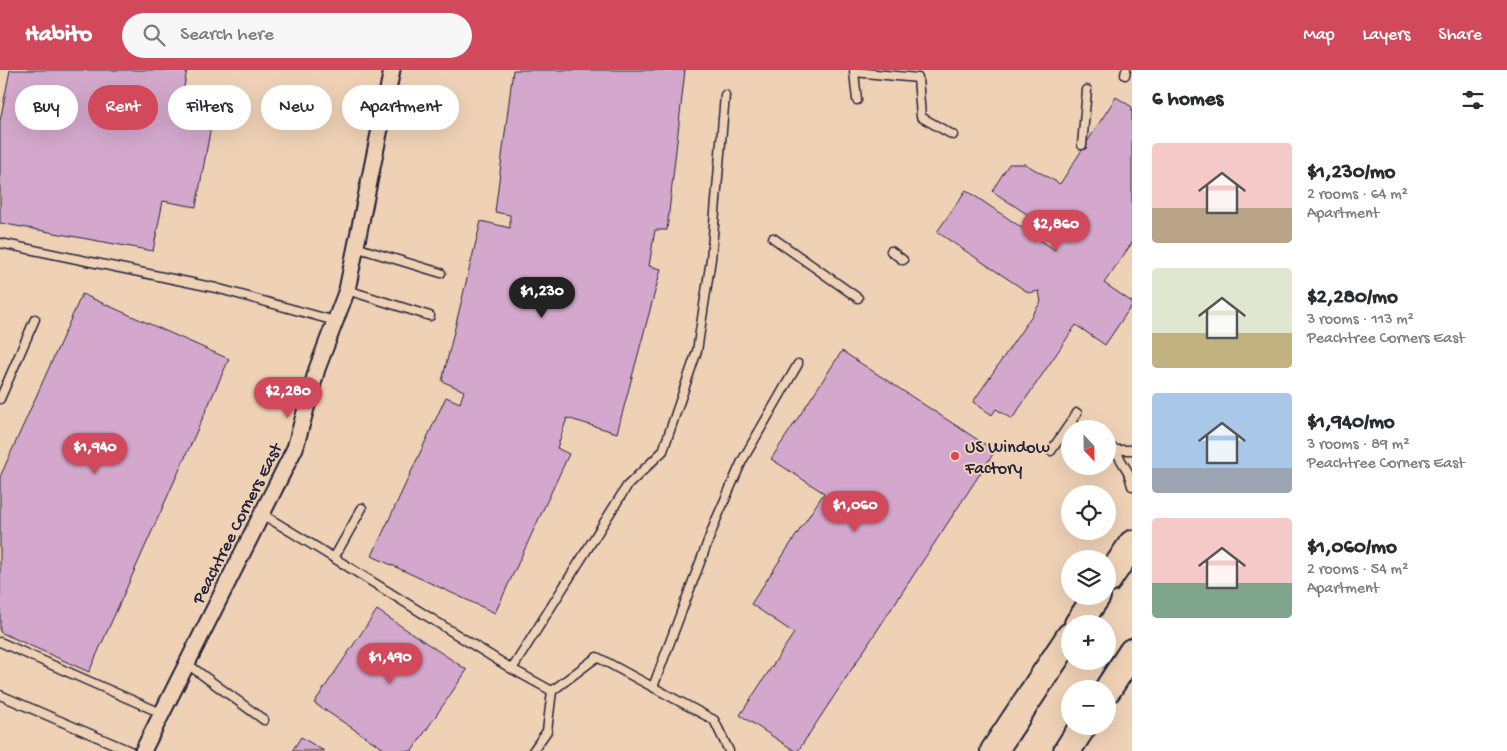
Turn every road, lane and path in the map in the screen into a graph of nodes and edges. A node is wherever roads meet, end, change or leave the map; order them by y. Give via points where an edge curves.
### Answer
1 (392, 70) edge
2 (1087, 90) dead end
3 (725, 95) dead end
4 (857, 100) dead end
5 (953, 135) dead end
6 (1082, 144) dead end
7 (772, 238) dead end
8 (0, 243) edge
9 (355, 246) junction
10 (891, 251) dead end
11 (903, 260) dead end
12 (441, 273) dead end
13 (346, 290) junction
14 (858, 298) dead end
15 (430, 316) dead end
16 (35, 319) dead end
17 (335, 321) junction
18 (798, 364) dead end
19 (0, 398) edge
20 (1077, 413) dead end
21 (1072, 420) edge
22 (1061, 436) edge
23 (1116, 448) edge
24 (1132, 450) edge
25 (1050, 451) dead end
26 (1116, 454) edge
27 (1132, 486) edge
28 (362, 508) dead end
29 (262, 514) junction
30 (1132, 544) edge
31 (334, 558) junction
32 (1116, 568) edge
33 (0, 642) edge
34 (1061, 650) edge
35 (1132, 652) edge
36 (186, 663) junction
37 (512, 669) junction
38 (1114, 680) edge
39 (653, 687) junction
40 (552, 691) junction
41 (0, 695) edge
42 (161, 713) junction
43 (264, 720) dead end
44 (1077, 735) edge
45 (130, 751) edge
46 (143, 751) edge
47 (533, 751) edge
48 (729, 751) edge
49 (994, 751) edge
50 (1067, 751) edge

1 - 9 street, Peachtree Corners East
2 - 6 lane
3 - 37 lane via 711,259 697,351 663,451 627,486
4 - 5 lane via 854,72 918,78 921,117
7 - 14 lane
8 - 17 lane via 216,288
9 - 12 lane
9 - 13 street, Peachtree Corners East
10 - 11 lane
13 - 15 lane
13 - 17 street, Peachtree Corners East
16 - 19 lane
17 - 29 street, Peachtree Corners East via 317,369 295,448
18 - 39 lane via 742,461 716,520
20 - 21 lane
22 - 25 lane
23 - 24 lane
26 - 27 lane via 1128,472
28 - 31 lane
29 - 31 lane
29 - 36 street, Peachtree Corners East
30 - 32 highway
31 - 37 lane
33 - 42 lane
34 - 49 highway
35 - 38 highway
36 - 42 street, Peachtree Corners East
36 - 43 lane
37 - 40 lane
39 - 40 lane via 597,657
39 - 48 lane via 714,720
40 - 47 lane via 547,731
41 - 45 lane
42 - 46 street, Peachtree Corners East
44 - 50 highway

